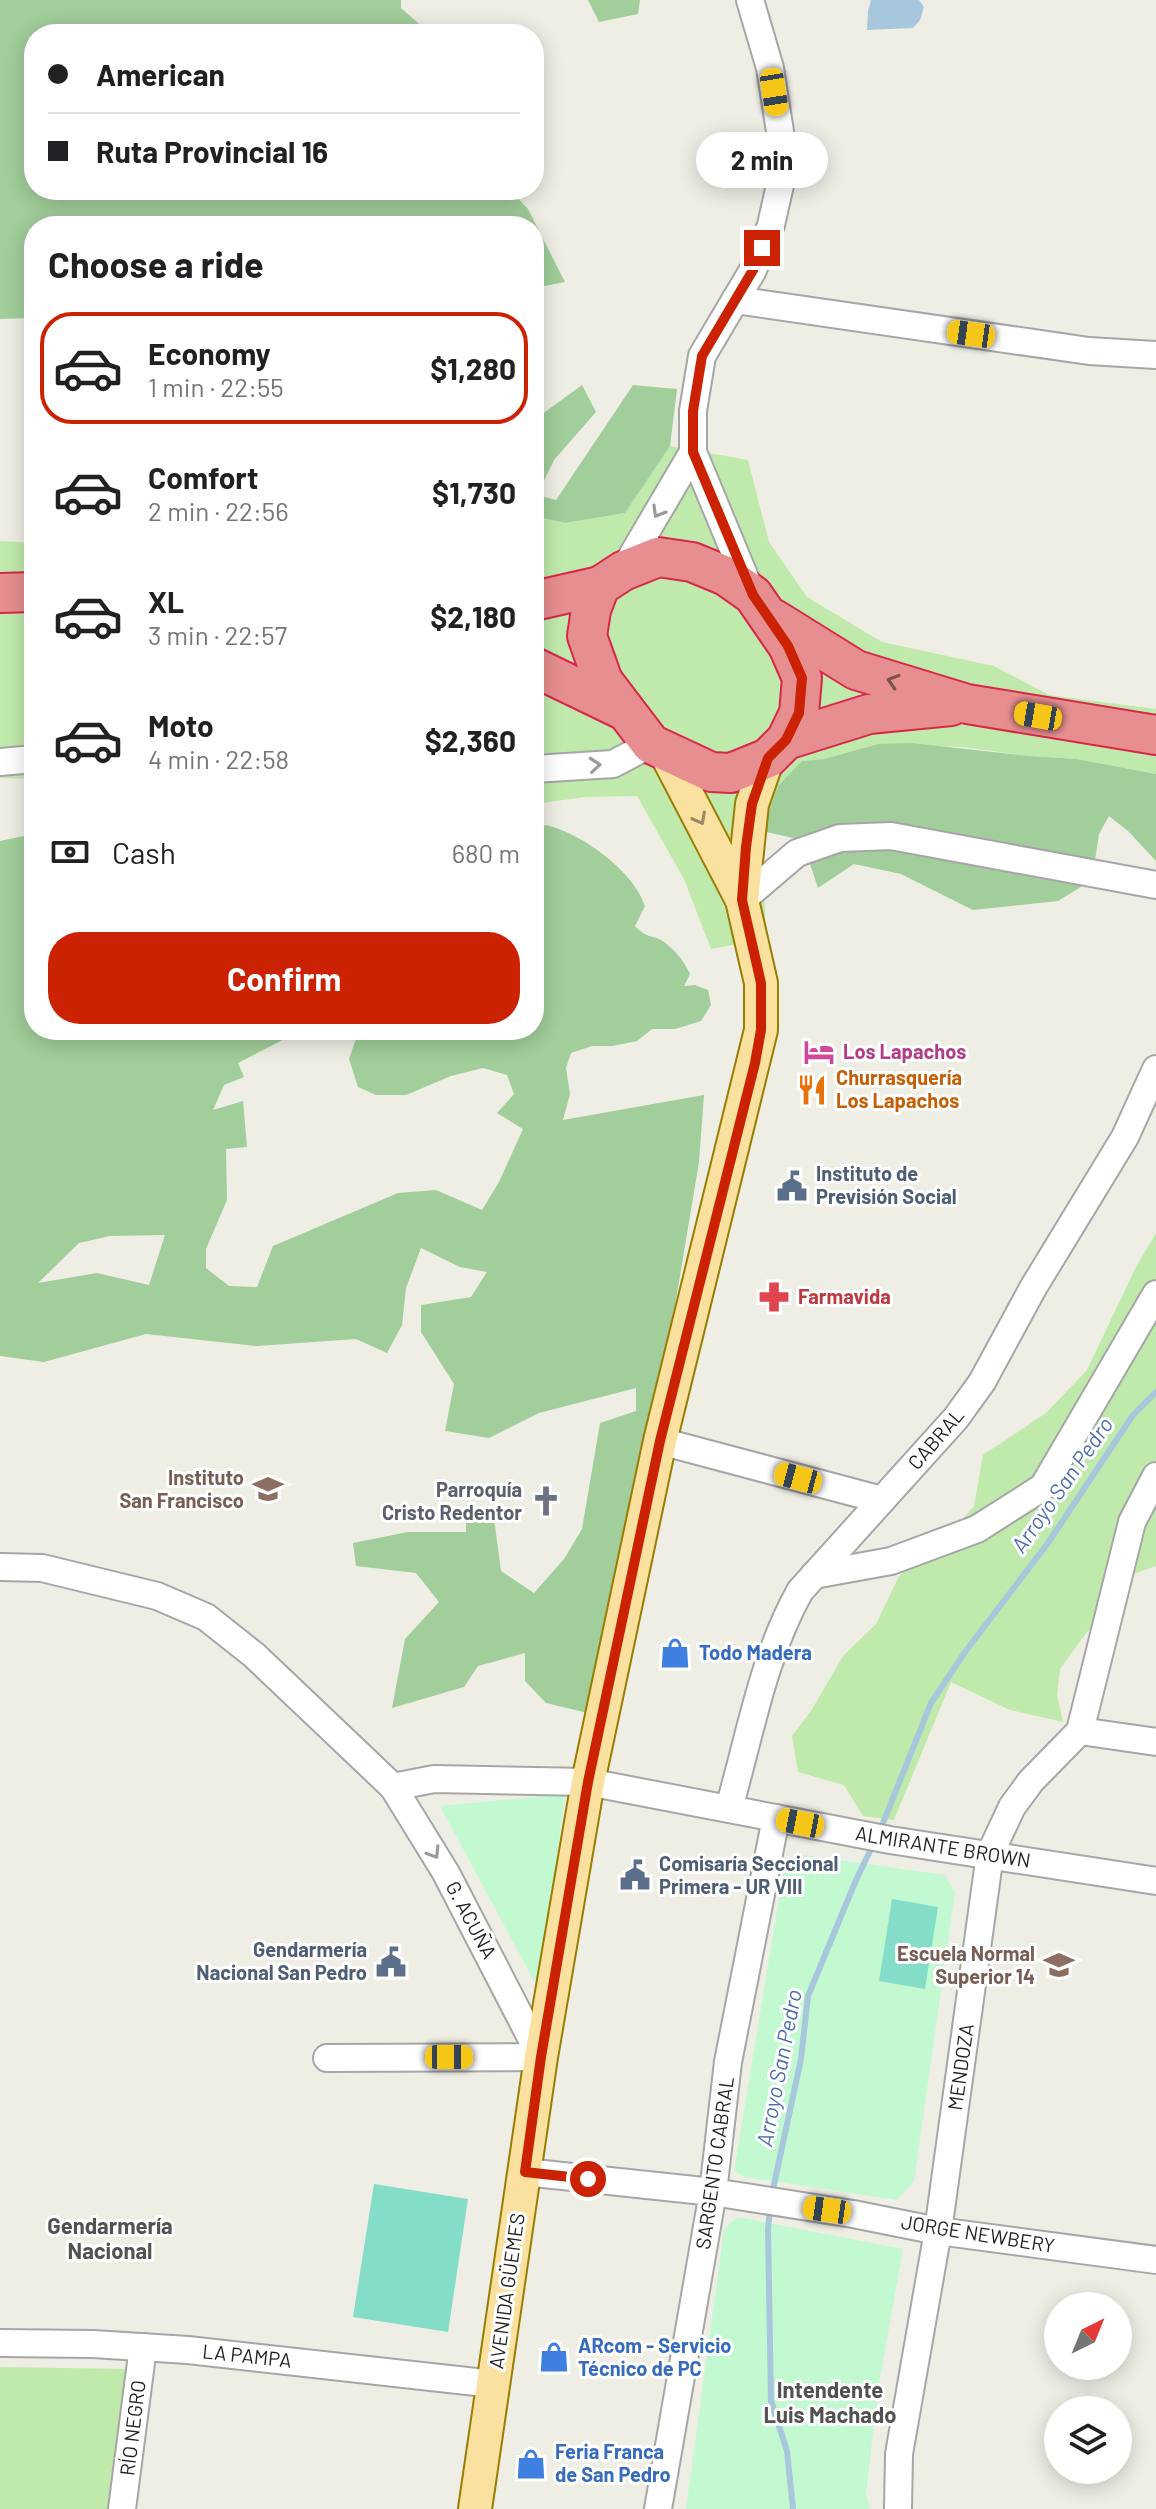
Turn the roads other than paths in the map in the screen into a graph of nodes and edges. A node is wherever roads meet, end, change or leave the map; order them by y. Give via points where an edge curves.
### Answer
1 (750, 0) edge
2 (735, 300) junction
3 (1156, 355) edge
4 (693, 452) junction
5 (611, 579) junction
6 (24, 592) edge
7 (0, 593) edge
8 (544, 598) edge
9 (761, 605) junction
10 (544, 672) edge
11 (967, 704) junction
12 (623, 710) junction
13 (1156, 735) edge
14 (657, 747) junction
15 (777, 749) junction
16 (24, 760) edge
17 (0, 762) edge
18 (544, 768) edge
19 (1156, 885) edge
20 (742, 900) junction
21 (1156, 1069) edge
22 (1156, 1294) edge
23 (660, 1441) junction
24 (1156, 1476) edge
25 (882, 1500) junction
26 (0, 1567) edge
27 (814, 1575) junction
28 (1080, 1731) junction
29 (1156, 1742) edge
30 (588, 1782) junction
31 (393, 1787) junction
32 (729, 1808) junction
33 (776, 1818) junction
34 (990, 1854) junction
35 (1156, 1881) edge
36 (541, 2057) junction
37 (327, 2058) dead end
38 (525, 2172) junction
39 (713, 2192) junction
40 (938, 2231) junction
41 (1156, 2260) edge
42 (0, 2343) edge
43 (143, 2347) junction
44 (494, 2384) junction
45 (483, 2505) edge
46 (900, 2508) edge
47 (122, 2509) edge
48 (658, 2509) edge

1 - 2 street via 770,68 785,163 771,225
2 - 3 street via 1089,351
2 - 4 street via 702,356
4 -> 5 street
4 - 9 street
5 - 8 highway
5 - 9 highway via 658,557 692,562 726,576
5 - 12 highway via 591,610 587,636 603,681
6 - 7 highway
11 -> 9 highway via 856,670
9 - 15 highway via 802,678 799,713
10 - 12 highway
11 - 13 highway
11 - 15 highway via 869,714
12 - 14 highway
14 - 15 highway via 711,772 731,773
18 -> 14 street via 613,764
14 -> 20 main road, AVENIDA GÜEMES
15 - 20 main road, AVENIDA GÜEMES via 752,804
16 - 17 street
19 - 20 street via 891,836 840,838 797,853
20 - 23 main road, AVENIDA GÜEMES via 761,983 761,1030
21 - 25 street, CABRAL via 1125,1137 982,1382
22 - 27 street via 1043,1487 977,1529 891,1561
23 - 25 street
23 - 30 main road, AVENIDA GÜEMES
24 - 28 street via 1132,1522
25 - 27 street, CABRAL
26 - 31 street, G. ACUÑA via 42,1568 157,1596 206,1617 254,1655
27 - 32 street, CABRAL via 782,1623
28 - 29 street
28 - 34 street, MENDOZA via 1031,1781
30 - 31 street, ALMIRANTE BROWN via 434,1779
30 - 32 street, ALMIRANTE BROWN
30 - 36 main road, AVENIDA GÜEMES
31 -> 36 street, G. ACUÑA via 446,1873
32 - 33 street, ALMIRANTE BROWN
33 - 34 street, ALMIRANTE BROWN
33 - 39 street, SARGENTO CABRAL via 728,2062
34 - 35 street, ALMIRANTE BROWN
34 - 40 street, MENDOZA
36 - 37 street
36 - 38 main road, AVENIDA GÜEMES
38 - 39 street
38 - 44 main road, AVENIDA GÜEMES
39 - 40 street, JORGE NEWBERY
39 - 48 street, SARGENTO CABRAL
40 - 41 street, JORGE NEWBERY
40 - 46 street, MENDOZA via 899,2454
42 - 43 street, LA PAMPA
43 - 44 street, LA PAMPA
43 - 47 street, RÍO NEGRO
44 - 45 main road, AVENIDA GÜEMES

